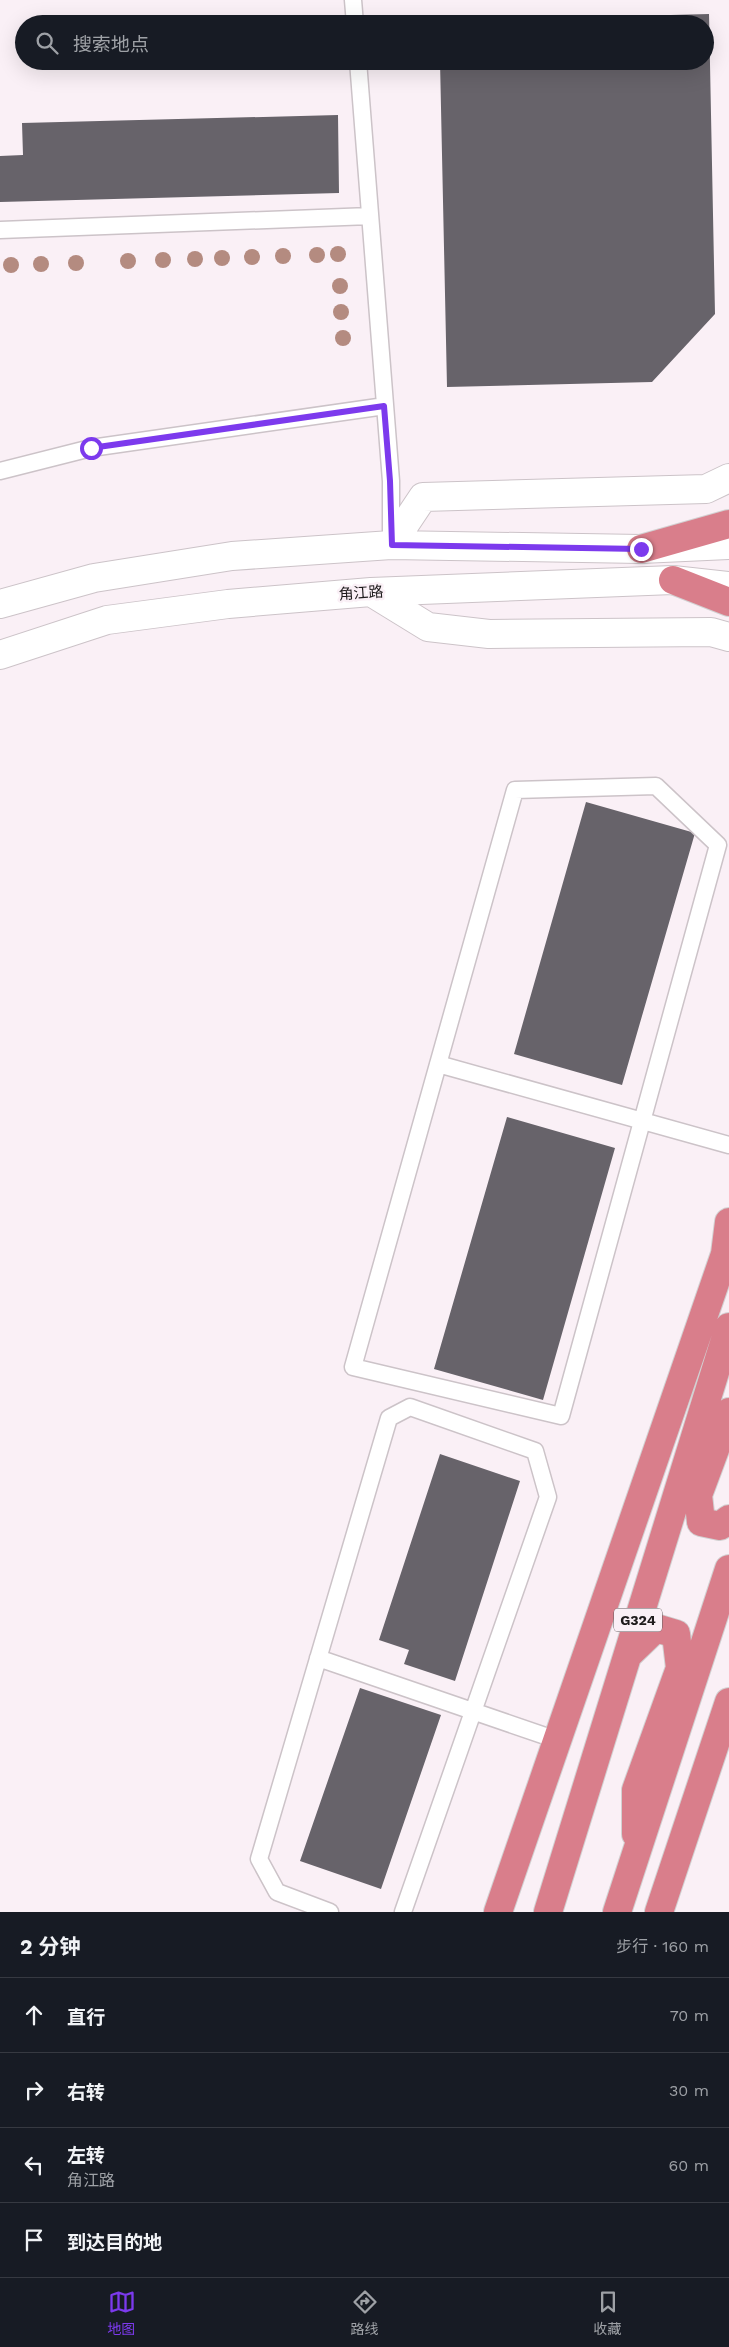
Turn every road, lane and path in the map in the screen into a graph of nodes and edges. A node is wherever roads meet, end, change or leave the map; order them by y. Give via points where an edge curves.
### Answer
1 (353, 0) edge
2 (354, 15) edge
3 (359, 70) edge
4 (370, 216) junction
5 (0, 230) edge
6 (384, 406) junction
7 (0, 470) edge
8 (729, 478) edge
9 (729, 524) edge
10 (729, 544) edge
11 (392, 545) junction
12 (641, 549) junction
13 (673, 580) junction
14 (729, 586) edge
15 (371, 592) junction
16 (729, 602) edge
17 (0, 604) edge
18 (729, 637) edge
19 (0, 655) edge
20 (438, 1064) junction
21 (642, 1120) junction
22 (729, 1145) edge
23 (729, 1222) edge
24 (729, 1327) edge
25 (720, 1353) junction
26 (729, 1381) edge
27 (729, 1412) edge
28 (729, 1519) edge
29 (729, 1569) edge
30 (627, 1655) junction
31 (318, 1658) junction
32 (729, 1702) edge
33 (473, 1711) junction
34 (557, 1740) junction
35 (636, 1858) junction
36 (330, 1912) edge
37 (403, 1912) edge
38 (498, 1912) edge
39 (548, 1912) edge
40 (617, 1912) edge
41 (659, 1912) edge

1 - 2 lane
3 - 4 lane
4 - 5 lane
4 - 6 lane
6 - 7 lane via 91,448
6 - 11 lane
8 - 11 main road via 706,490 423,498
9 - 12 highway
10 - 12 main road
11 - 12 main road
11 - 17 main road via 232,556 94,578
13 - 14 main road, 角江路
13 - 15 main road, 角江路
13 - 16 highway
15 - 18 main road via 428,627 489,634 711,632
15 - 19 main road, 角江路 via 228,604 107,620
20 - 21 lane
20 - 21 lane via 514,790 656,786 718,846
20 - 21 lane via 353,1368 561,1416
21 - 22 lane
23 - 34 highway via 725,1254
24 - 25 highway, G324
25 - 26 highway
25 - 30 highway, G324
27 - 28 highway via 698,1495 701,1522 720,1526
29 - 35 highway
30 - 35 highway via 656,1628 676,1634 680,1668 636,1790
30 - 39 highway, G324
31 - 33 lane
31 - 33 lane via 389,1418 410,1407 535,1451 548,1497
31 - 36 lane via 259,1859 277,1892
32 - 41 highway
33 - 34 lane
33 - 37 lane
34 - 38 highway
35 - 40 highway

